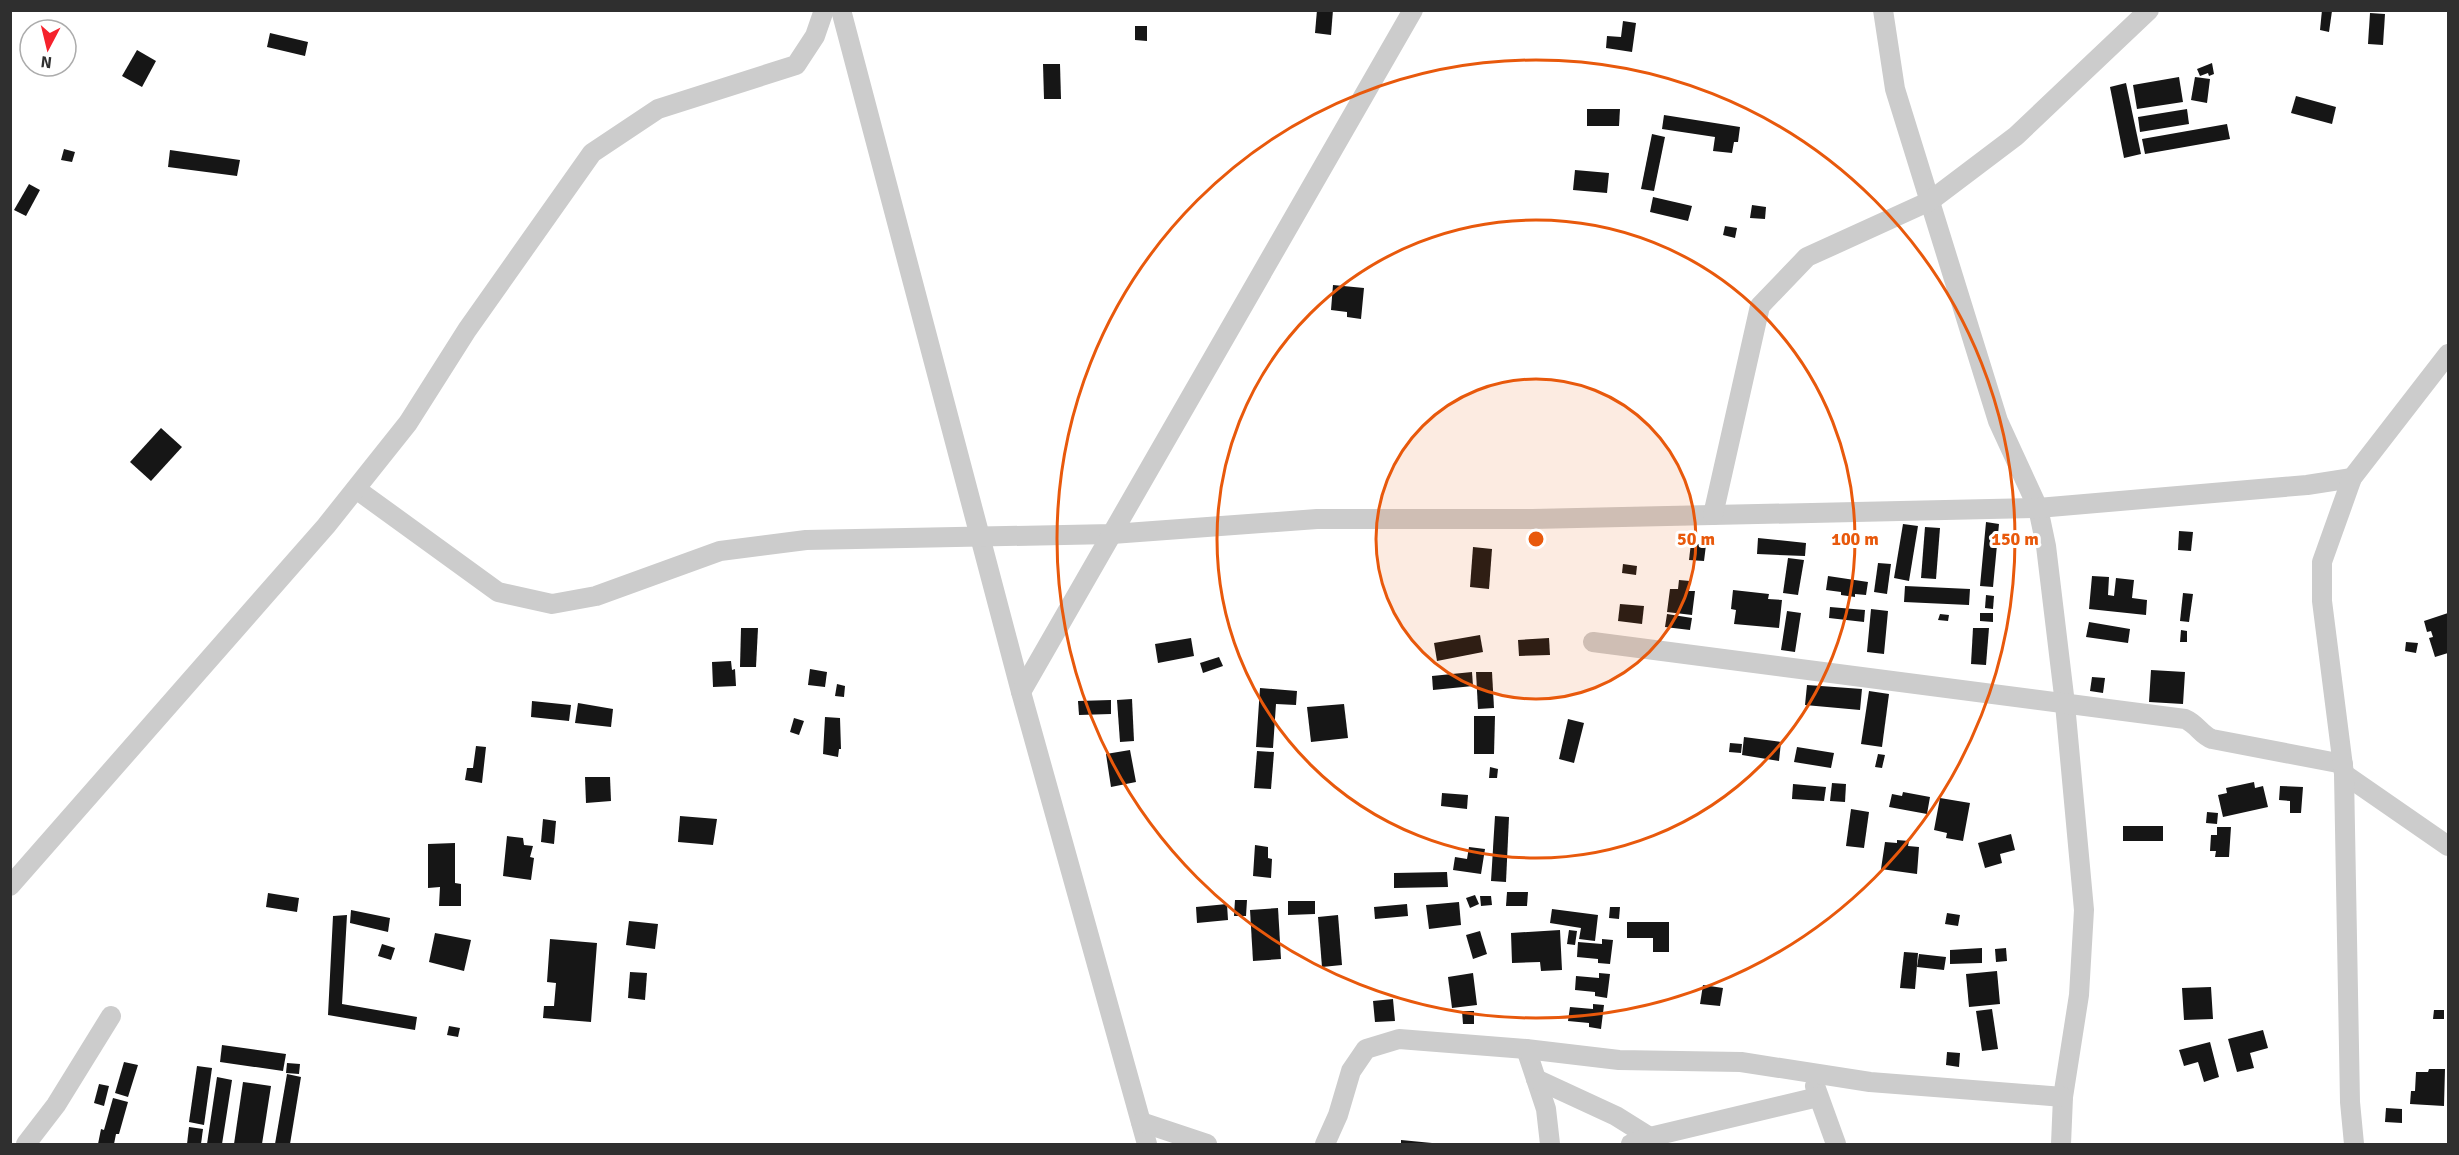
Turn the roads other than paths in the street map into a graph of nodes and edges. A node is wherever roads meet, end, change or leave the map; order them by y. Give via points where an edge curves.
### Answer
1 (824, 10) edge
2 (841, 10) edge
3 (1413, 10) edge
4 (1883, 10) edge
5 (2149, 10) edge
6 (1930, 201) junction
7 (2448, 354) edge
8 (2352, 478) junction
9 (356, 489) junction
10 (2038, 508) junction
11 (1713, 515) junction
12 (1112, 534) junction
13 (980, 537) junction
14 (1593, 642) dead end
15 (1021, 692) junction
16 (2065, 704) junction
17 (2344, 769) junction
18 (2448, 846) edge
19 (10, 886) edge
20 (111, 1016) dead end
21 (1526, 1048) junction
22 (1809, 1073) junction
23 (1536, 1079) junction
24 (1818, 1096) junction
25 (2063, 1097) junction
26 (1141, 1122) junction
27 (1655, 1141) edge
28 (26, 1144) edge
29 (1147, 1144) edge
30 (1207, 1144) edge
31 (1325, 1144) edge
32 (1550, 1144) edge
33 (1631, 1144) edge
34 (1836, 1144) edge
35 (2061, 1144) edge
36 (2354, 1144) edge

1 - 9 street via 815,36 796,65 658,109 592,153 467,330 408,423
2 - 13 street
3 - 12 street
4 - 6 street via 1895,88
5 - 6 street via 2016,136
6 - 10 street via 1998,421
6 - 11 street via 1807,257 1760,306
7 - 8 street
8 - 10 street
8 - 17 street via 2322,562 2322,601
9 - 13 street via 498,592 552,604 596,596 720,551 807,540
9 - 19 street
10 - 11 street
10 - 16 street
11 - 12 street via 1317,519
12 - 13 street
12 - 15 street
13 - 15 street
14 - 16 street
15 - 26 street
16 - 17 street via 2185,719 2212,739
16 - 25 street via 2084,910 2079,995
17 - 18 street
17 - 36 street
20 - 28 street via 56,1105
21 - 22 street via 1619,1060 1741,1062
21 - 23 street
21 - 31 street via 1399,1039 1366,1049 1351,1071
22 - 24 street
22 - 25 street via 1902,1085
23 - 27 street via 1616,1116
23 - 32 street via 1546,1109
24 - 27 street
24 - 34 street
25 - 35 street
26 - 29 street
26 - 30 street
27 - 33 street

